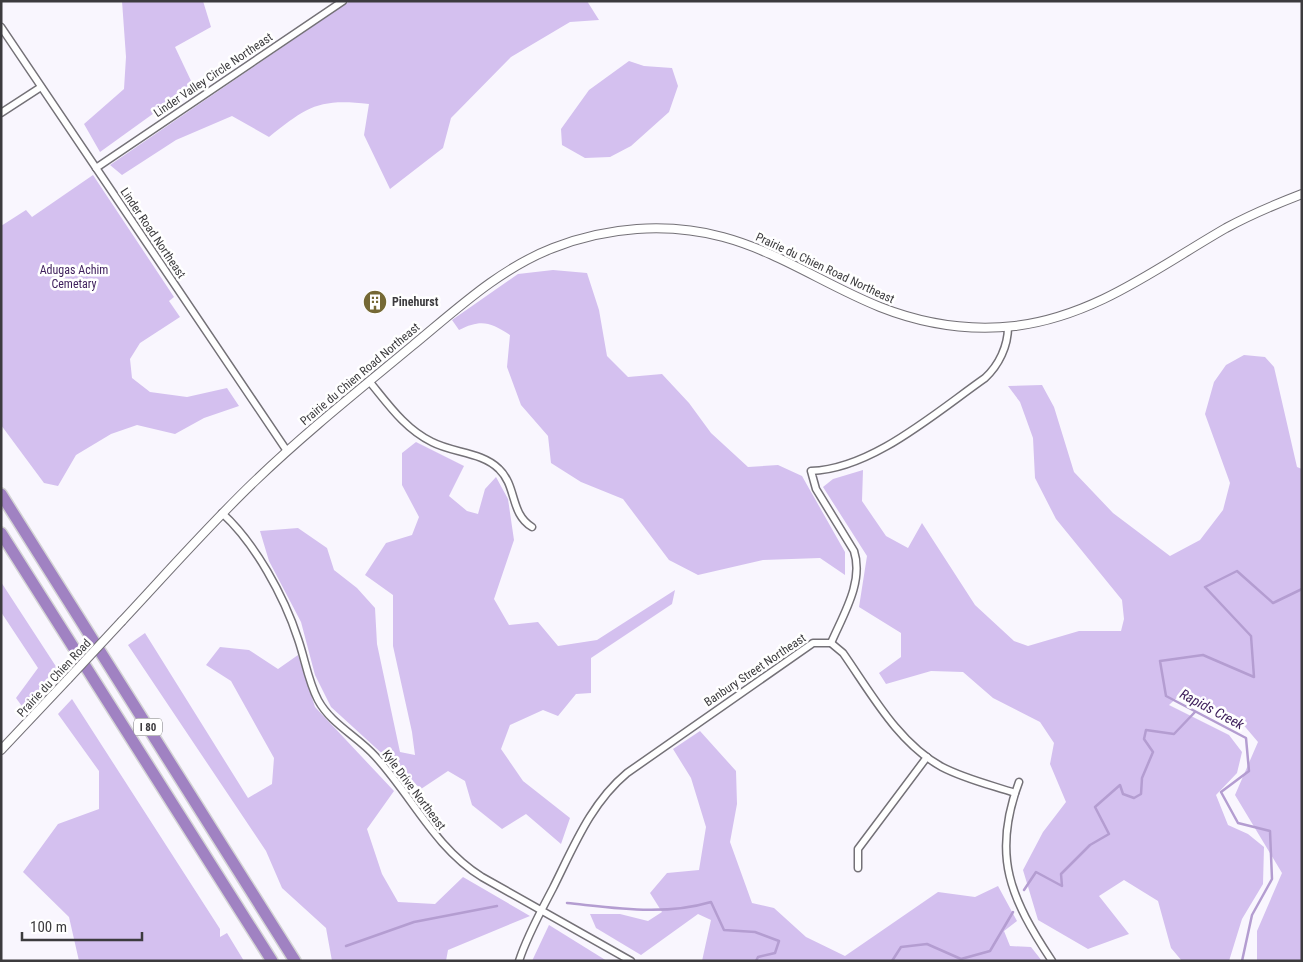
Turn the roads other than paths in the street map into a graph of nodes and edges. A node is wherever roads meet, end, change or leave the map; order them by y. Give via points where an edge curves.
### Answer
1 (343, 1) edge
2 (1, 27) edge
3 (41, 87) junction
4 (1, 113) edge
5 (96, 168) junction
6 (1302, 194) edge
7 (1008, 327) junction
8 (369, 381) junction
9 (287, 451) junction
10 (1, 494) edge
11 (222, 513) junction
12 (532, 527) dead end
13 (1, 533) edge
14 (122, 621) joint
15 (831, 644) junction
16 (1, 750) edge
17 (926, 758) junction
18 (1019, 782) dead end
19 (1014, 793) junction
20 (858, 868) dead end
21 (541, 910) junction
22 (272, 961) edge
23 (295, 961) edge
24 (519, 961) edge
25 (631, 961) edge
26 (1052, 961) edge

1 - 5 street, Linder Valley Circle Northeast
2 - 3 street, Linder Road Northeast
3 - 4 street
3 - 5 street, Linder Road Northeast
5 - 9 street, Linder Road Northeast
6 - 7 street, Prairie du Chien Road Northeast via 1228,227 1103,301 1044,321
7 - 8 street, Prairie du Chien Road Northeast via 947,325 905,316 770,253 719,236 676,229 626,230 570,241 503,273
7 - 15 street via 996,367 985,378 866,458 835,469 811,471 816,489 857,560 855,585
8 - 9 street, Prairie du Chien Road Northeast
8 - 12 street via 398,416 419,435 443,447 484,459 499,469 511,484 520,518
9 - 11 street, Prairie du Chien Road Northeast
10 - 23 highway, I 80
11 - 14 street, Prairie du Chien Road Northeast
11 - 21 street, Kyle Drive Northeast via 242,533 280,596 298,638 313,689 324,709 390,773 432,833 453,856 475,873
13 - 22 highway, I 80
14 - 16 street, Prairie du Chien Road, bridge
15 - 17 street via 843,652 899,732
15 - 21 street, Banbury Street Northeast via 807,645 616,782 588,818
17 - 19 street via 959,775
17 - 20 street via 858,849
18 - 19 street
19 - 26 street via 1007,825 1008,872 1024,917
21 - 24 street, Banbury Street Northeast
21 - 25 street, Kyle Drive Northeast

